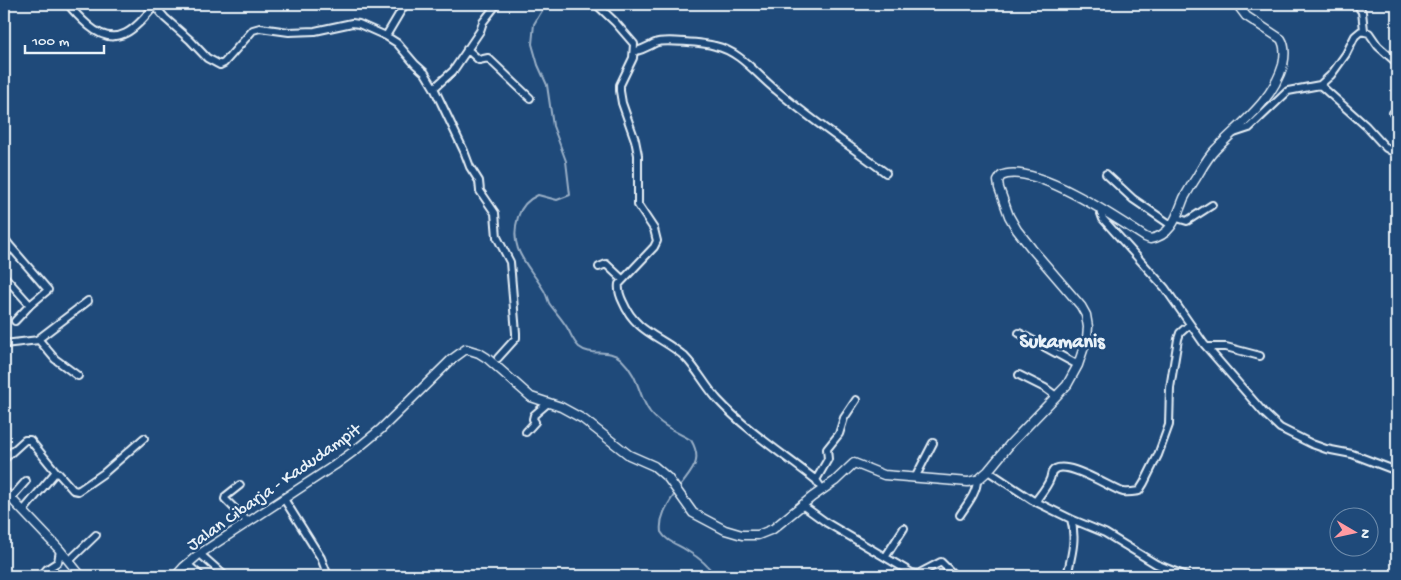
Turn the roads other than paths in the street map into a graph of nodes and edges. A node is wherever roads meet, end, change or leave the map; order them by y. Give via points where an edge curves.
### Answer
1 (68, 4) edge
2 (154, 4) edge
3 (405, 4) edge
4 (497, 4) edge
5 (596, 4) edge
6 (1237, 4) edge
7 (1357, 4) edge
8 (1364, 30) junction
9 (386, 36) junction
10 (467, 49) junction
11 (634, 52) junction
12 (1397, 63) edge
13 (1320, 85) junction
14 (434, 88) junction
15 (530, 98) dead end
16 (1234, 133) junction
17 (1397, 151) edge
18 (886, 173) dead end
19 (1106, 174) dead end
20 (1212, 205) dead end
21 (1099, 208) junction
22 (1177, 218) junction
23 (1171, 225) junction
24 (4, 238) edge
25 (11, 247) junction
26 (4, 257) edge
27 (599, 266) dead end
28 (4, 276) edge
29 (622, 279) junction
30 (88, 301) dead end
31 (30, 305) junction
32 (15, 321) dead end
33 (1190, 324) junction
34 (1019, 333) dead end
35 (37, 340) junction
36 (4, 344) edge
37 (1207, 347) junction
38 (1260, 356) dead end
39 (498, 358) dead end
40 (1078, 366) junction
41 (1019, 375) dead end
42 (78, 376) dead end
43 (1056, 396) junction
44 (856, 400) dead end
45 (548, 403) junction
46 (526, 432) dead end
47 (144, 438) dead end
48 (933, 443) dead end
49 (4, 460) edge
50 (1397, 471) edge
51 (988, 472) junction
52 (57, 473) junction
53 (915, 478) junction
54 (816, 480) junction
55 (977, 480) junction
56 (26, 481) dead end
57 (240, 485) dead end
58 (822, 489) junction
59 (4, 491) edge
60 (11, 498) junction
61 (284, 499) junction
62 (1035, 502) junction
63 (802, 505) junction
64 (23, 511) junction
65 (960, 515) dead end
66 (1071, 519) junction
67 (248, 522) junction
68 (904, 528) dead end
69 (96, 535) dead end
70 (60, 550) junction
71 (200, 554) junction
72 (886, 556) junction
73 (69, 561) junction
74 (187, 564) junction
75 (925, 574) edge
76 (41, 576) edge
77 (81, 576) edge
78 (176, 576) edge
79 (201, 576) edge
80 (225, 576) edge
81 (328, 576) edge
82 (955, 576) edge
83 (1067, 576) edge
84 (1186, 576) edge

1 - 2 street via 98,33 112,37 128,32 144,20
2 - 9 street via 207,58 220,65 253,30 260,28 315,31 352,22
3 - 9 street
4 - 10 street
5 - 11 street via 625,32 634,44
6 - 16 street via 1246,16 1281,39 1285,52 1276,84
7 - 8 street via 1362,12
8 - 12 street
8 - 13 street via 1358,32 1340,64
9 - 14 street via 425,72
10 - 14 street via 453,72
10 - 15 street via 479,60 488,58
11 - 18 street via 655,42 717,46 728,51
11 - 29 street via 620,86 621,97 638,155 638,205 654,229 657,242
13 - 16 street via 1288,91 1249,128
13 - 17 street via 1386,148
14 - 39 street via 479,181 480,192 495,213 497,236 510,262 516,338
16 - 22 street via 1206,160
19 - 23 street via 1133,199
20 - 22 street via 1187,221
21 - 23 street via 1150,239 1163,235
21 - 33 street via 1103,219 1165,288
21 - 40 street via 1055,184 1012,174 1001,176 998,181 998,188 1017,230 1076,298 1086,315 1087,338
22 - 23 street
24 - 25 street
25 - 26 street
25 - 31 street via 48,290
27 - 29 street via 606,264
28 - 31 street
29 - 54 street via 620,296 630,316 684,356 718,400
30 - 35 street
31 - 32 street
33 - 37 street
33 - 62 street via 1178,338 1170,388 1169,425 1139,491 1126,493 1084,473 1056,468
34 - 40 street
35 - 36 street
35 - 42 street
37 - 38 street via 1226,347
37 - 50 street via 1280,428 1312,444 1352,454
40 - 43 street
41 - 43 street
43 - 51 street
44 - 54 street via 841,423 839,434 828,449 828,458
45 - 46 street via 534,415 535,422
45 - 61 street, Jalan Cibarja - Kadudampit via 531,397 488,358 466,349 358,448
45 - 63 street, Jalan Cibarja - Kadudampit via 561,406 629,455 654,466 668,478 693,513 725,530 749,536 767,532
47 - 52 street via 78,491
48 - 53 street
49 - 52 street via 24,440 30,440
51 - 55 street
51 - 62 street
52 - 64 street
53 - 55 street, Jalan Cibarja - Kadudampit
53 - 58 street, Jalan Cibarja - Kadudampit via 884,475 854,463
54 - 58 street
55 - 65 street via 976,488
56 - 60 street
57 - 67 street via 225,499
58 - 63 street, Jalan Cibarja - Kadudampit
59 - 60 street
60 - 64 street
61 - 67 street, Jalan Cibarja - Kadudampit
61 - 81 street via 321,558
62 - 66 street
63 - 72 street
64 - 70 street
66 - 83 street via 1074,537
66 - 84 street via 1106,533 1156,564
67 - 71 street, Jalan Cibarja - Kadudampit
68 - 72 street
69 - 73 street
70 - 73 street
70 - 76 street via 58,562
71 - 74 street, Jalan Cibarja - Kadudampit
71 - 80 street
72 - 75 street via 912,573
73 - 77 street
74 - 78 street, Jalan Cibarja - Kadudampit
74 - 79 street
75 - 82 street via 942,562

